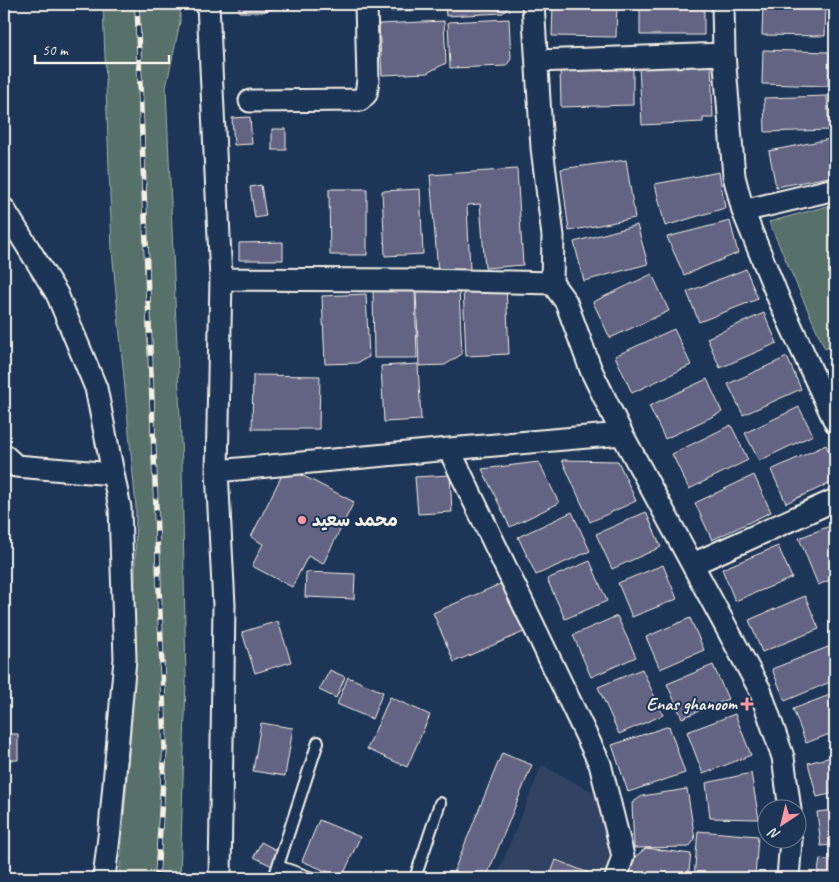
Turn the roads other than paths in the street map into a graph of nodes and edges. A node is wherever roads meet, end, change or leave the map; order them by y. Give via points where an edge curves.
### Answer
1 (208, 4) edge
2 (366, 4) edge
3 (533, 4) edge
4 (723, 4) edge
5 (724, 54) junction
6 (536, 61) junction
7 (250, 101) dead end
8 (835, 189) edge
9 (4, 209) edge
10 (743, 211) junction
11 (221, 279) junction
12 (552, 283) junction
13 (835, 422) edge
14 (622, 434) junction
15 (449, 449) junction
16 (4, 455) edge
17 (217, 470) junction
18 (113, 474) junction
19 (835, 500) edge
20 (693, 564) junction
21 (318, 742) dead end
22 (789, 800) edge
23 (440, 803) dead end
24 (789, 850) edge
25 (278, 866) junction
26 (222, 877) edge
27 (104, 878) edge
28 (274, 878) edge
29 (312, 878) edge
30 (415, 878) edge
31 (616, 878) edge
32 (788, 878) edge

1 - 11 street
2 - 7 street via 368,80 366,94 360,100
3 - 6 street
4 - 5 street
5 - 6 street
5 - 10 street via 734,176
6 - 12 street via 553,236
8 - 10 street
9 - 18 street via 58,294 72,328 96,388
10 - 13 street
11 - 12 street
11 - 17 street
12 - 14 street via 566,302 591,370
14 - 15 street
14 - 20 street
15 - 17 street
15 - 31 street via 600,764 623,856
16 - 18 street via 16,466
17 - 26 street via 224,605
18 - 27 street via 120,508 125,659
19 - 20 street
20 - 22 street via 760,690 784,757
21 - 25 lane
23 - 30 lane
24 - 32 street
25 - 28 lane
25 - 29 lane

